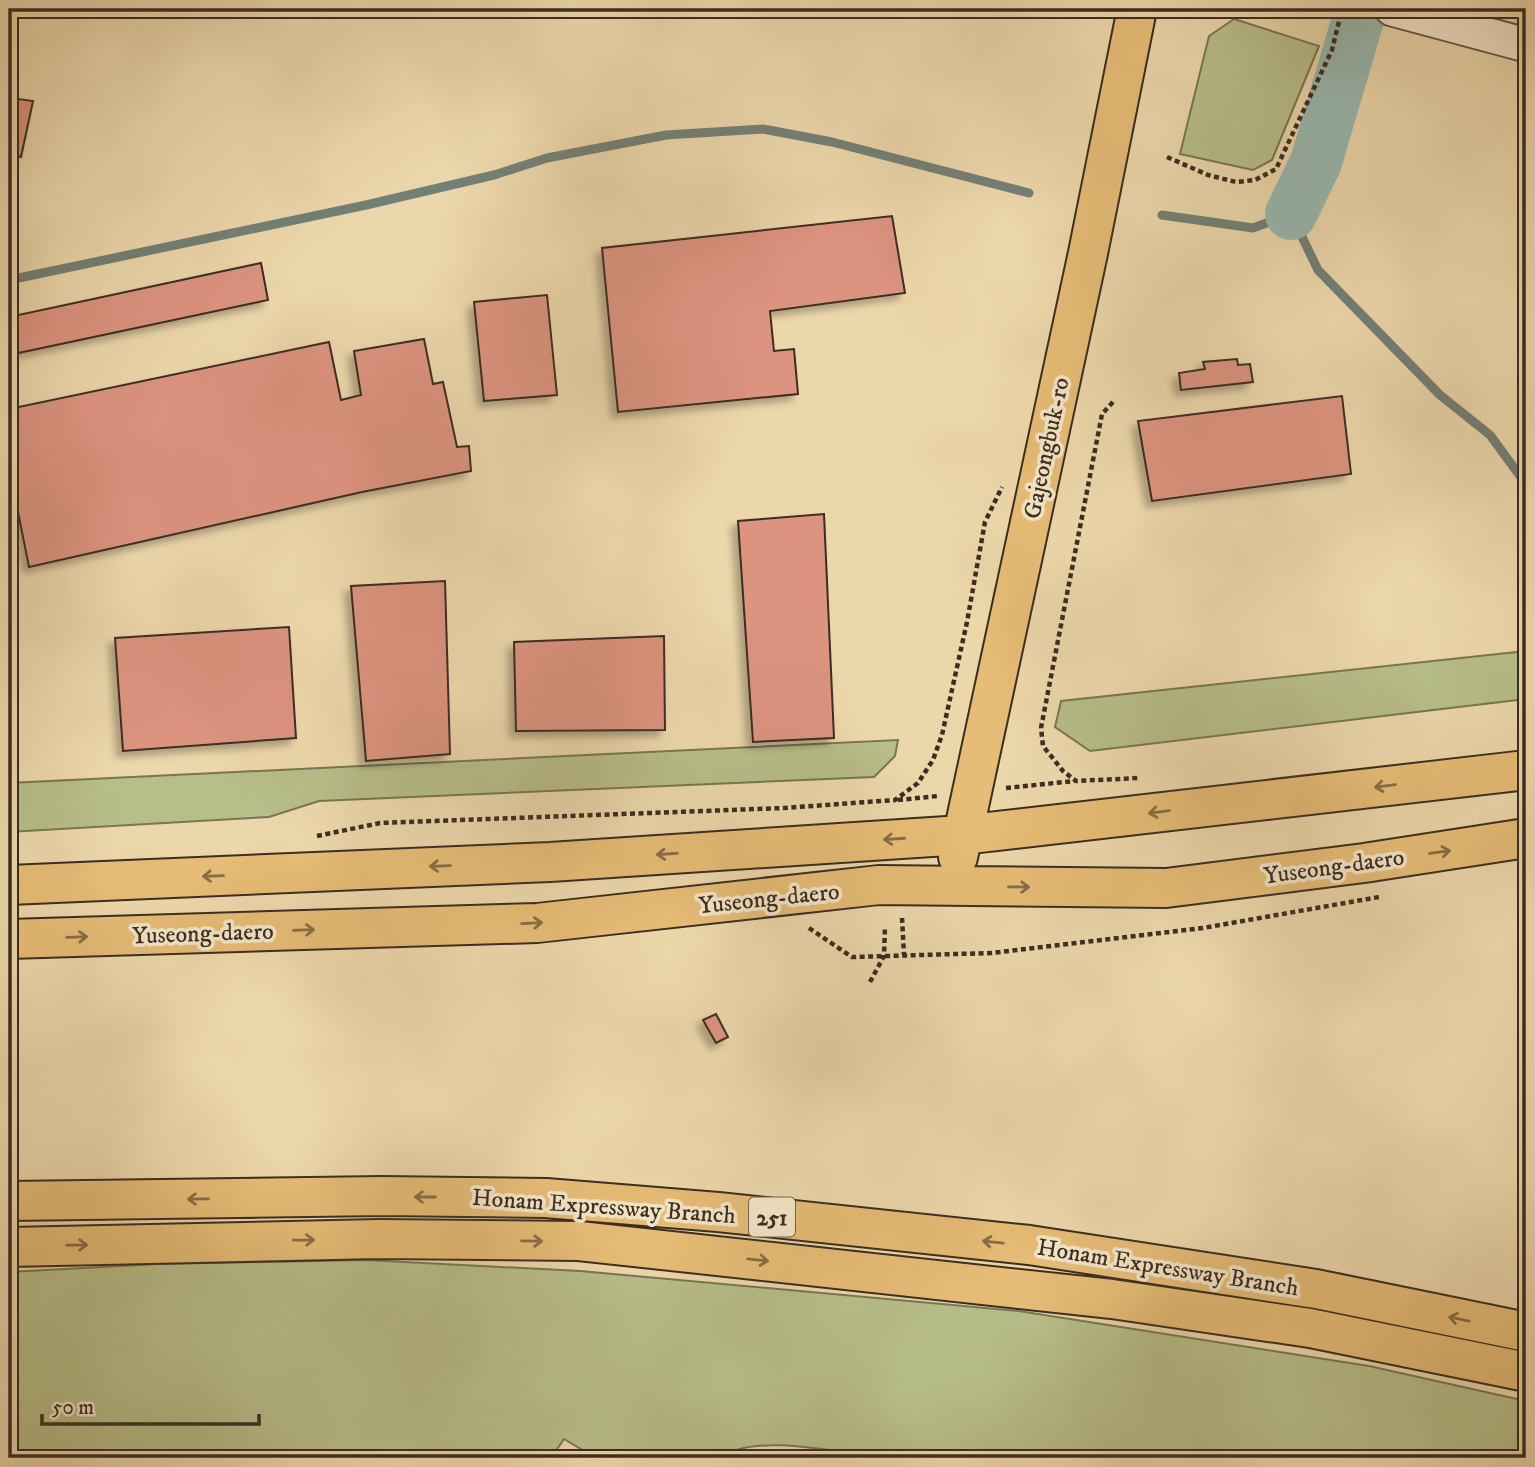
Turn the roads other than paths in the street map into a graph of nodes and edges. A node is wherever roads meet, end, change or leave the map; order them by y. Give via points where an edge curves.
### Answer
1 (1137, 9) edge
2 (1392, 9) edge
3 (1526, 45) edge
4 (1526, 770) edge
5 (962, 835) junction
6 (1526, 838) edge
7 (9, 885) edge
8 (951, 886) junction
9 (9, 939) edge
10 (9, 1201) edge
11 (9, 1247) edge
12 (1526, 1332) edge
13 (1526, 1373) edge

1 - 5 main road, Gajeongbuk-ro via 1086,267
2 - 3 street
4 -> 5 main road, Yuseong-daero
5 -> 7 main road, Yuseong-daero via 551,862
5 - 8 main road, Gajeongbuk-ro
8 -> 6 main road, Yuseong-daero via 1166,888
9 -> 8 main road, Yuseong-daero via 537,923 879,885
12 -> 10 main road, Honam Expressway Branch / 251 via 1316,1289 1029,1245 718,1212 546,1198
11 -> 13 main road, Honam Expressway Branch / 251 via 379,1239 579,1241 1112,1299 1310,1328

